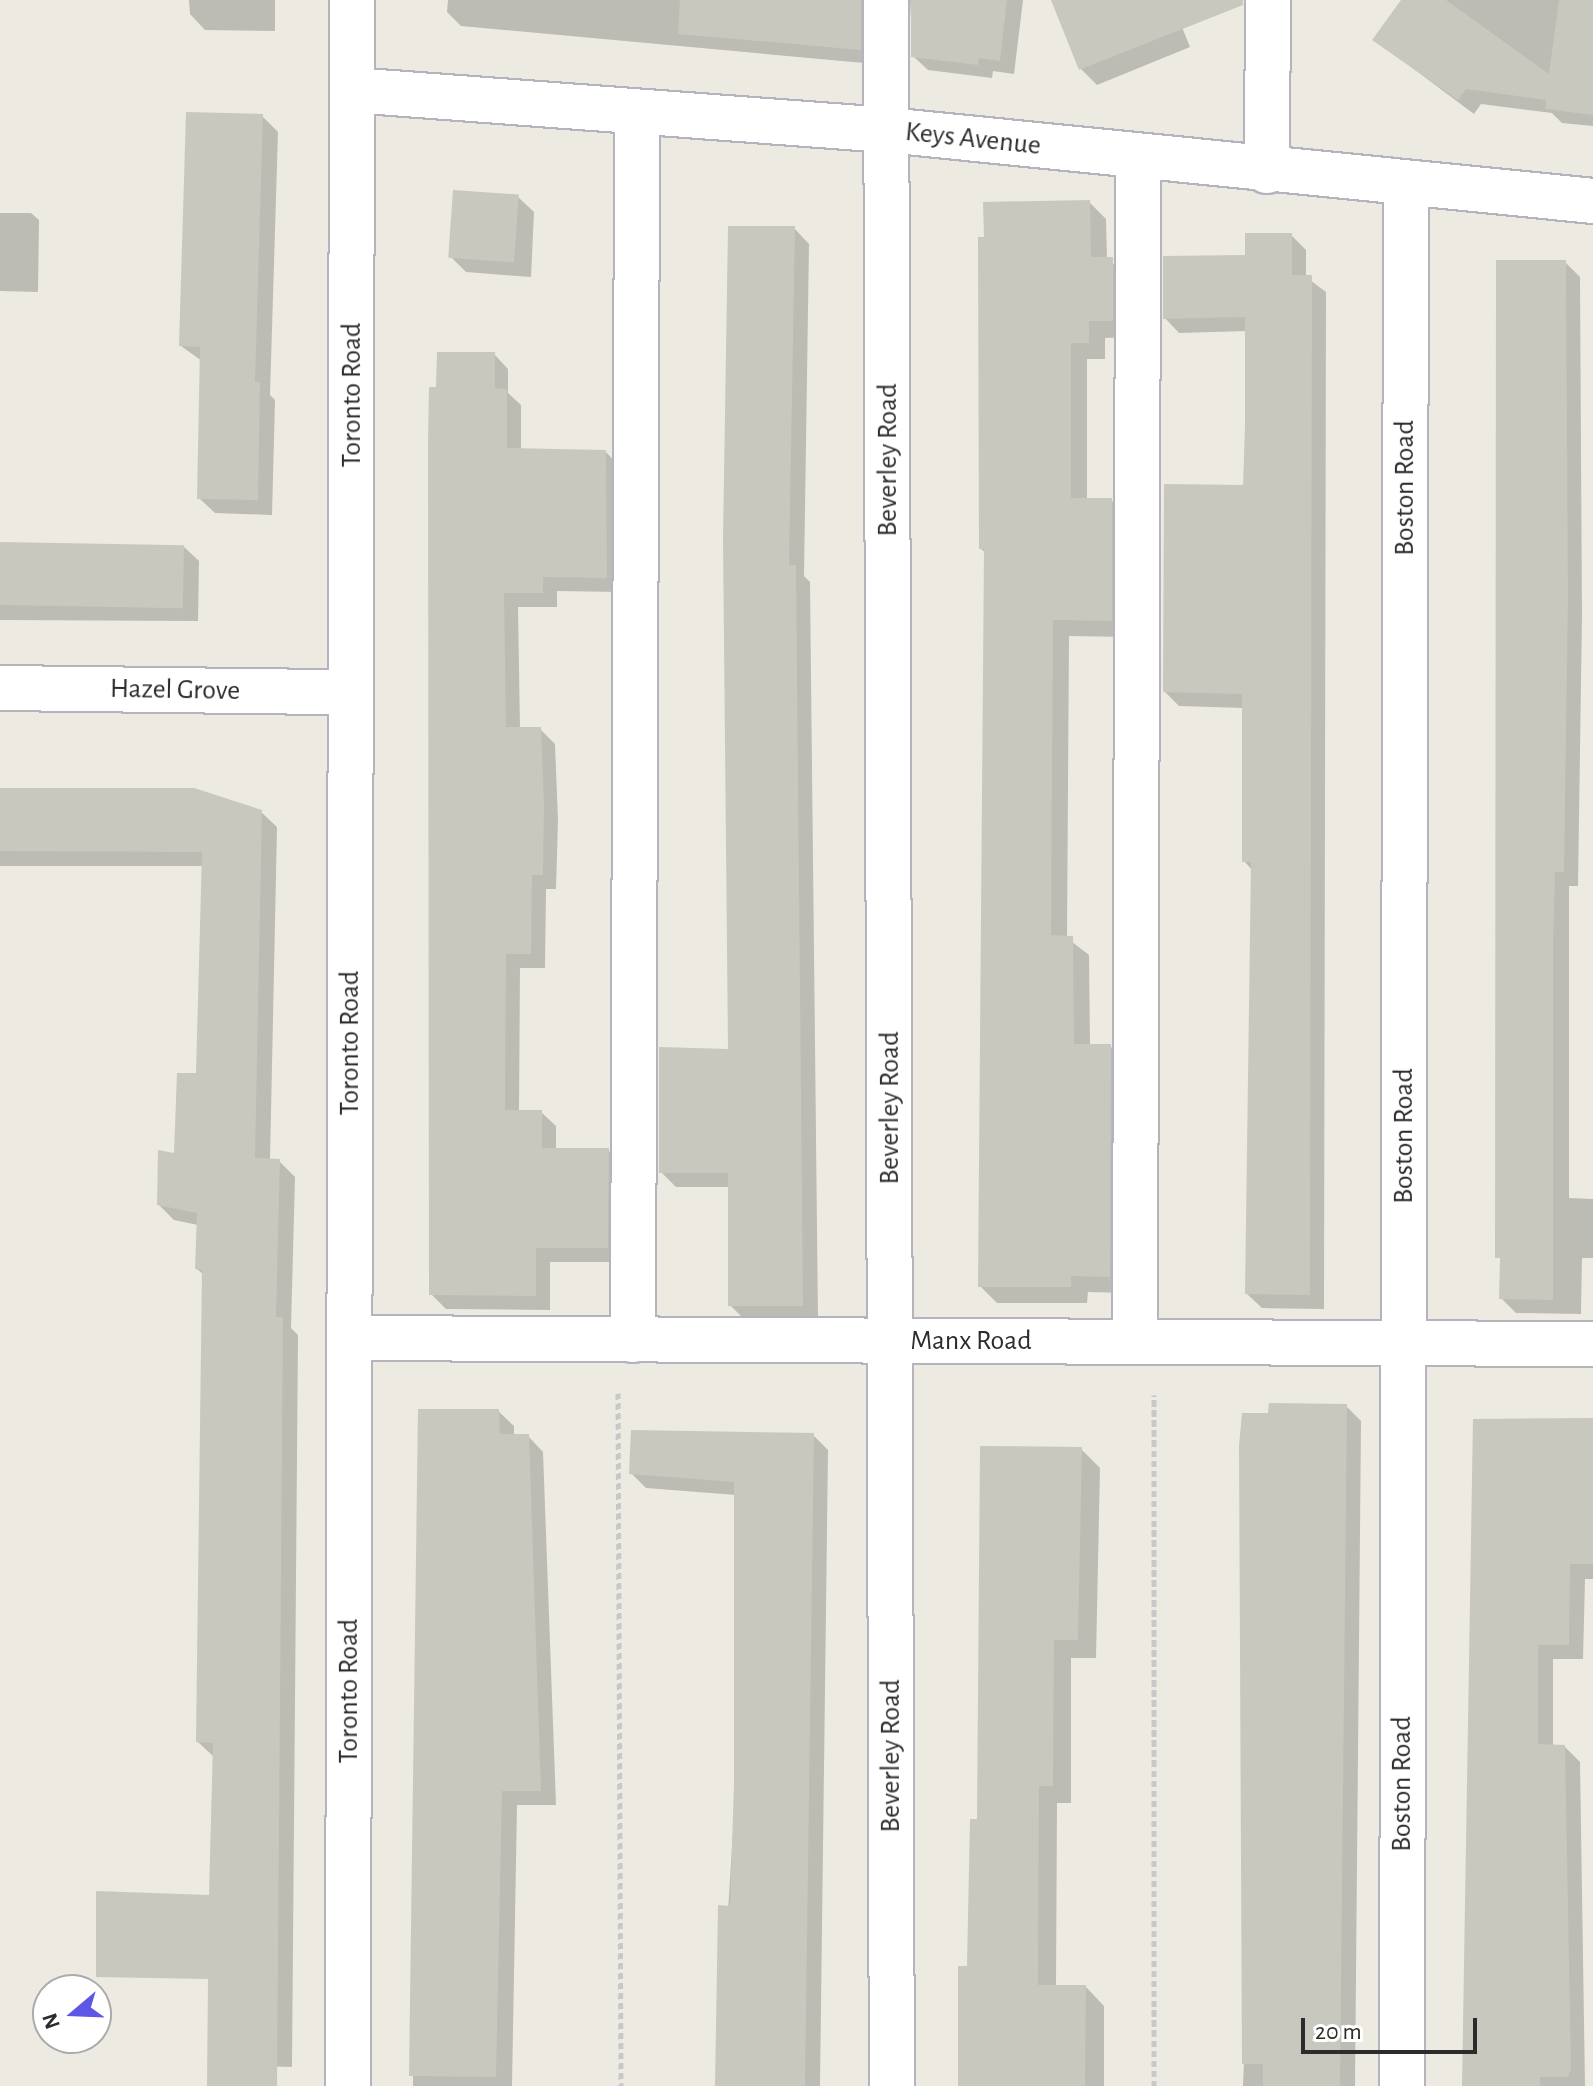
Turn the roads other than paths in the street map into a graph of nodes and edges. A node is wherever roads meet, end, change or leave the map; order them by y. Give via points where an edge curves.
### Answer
1 (352, 0) edge
2 (886, 0) edge
3 (1268, 0) edge
4 (352, 90) junction
5 (637, 113) junction
6 (887, 130) junction
7 (1138, 157) junction
8 (1267, 171) junction
9 (1406, 185) junction
10 (1593, 201) edge
11 (0, 688) edge
12 (351, 692) junction
13 (349, 1338) junction
14 (626, 1340) junction
15 (890, 1341) junction
16 (1145, 1342) junction
17 (1403, 1343) junction
18 (1593, 1344) edge
19 (348, 2086) edge
20 (892, 2086) edge
21 (1402, 2086) edge

1 - 4 street, Toronto Road
2 - 6 street, Beverley Road
3 - 8 street
4 - 5 street, Keys Avenue
4 - 12 street, Toronto Road
5 - 6 street, Keys Avenue
5 - 14 street
6 - 7 street, Keys Avenue
6 - 15 street, Beverley Road
7 - 8 street, Keys Avenue
7 - 16 street
8 - 9 street, Keys Avenue
9 - 10 street, Keys Avenue
9 - 17 street, Boston Road
11 - 12 street, Hazel Grove
12 - 13 street, Toronto Road
13 - 14 street, Manx Road
13 - 19 street, Toronto Road
14 - 15 street, Manx Road
15 - 16 street, Manx Road
15 - 20 street, Beverley Road
16 - 17 street, Manx Road
17 - 18 street, Manx Road
17 - 21 street, Boston Road

